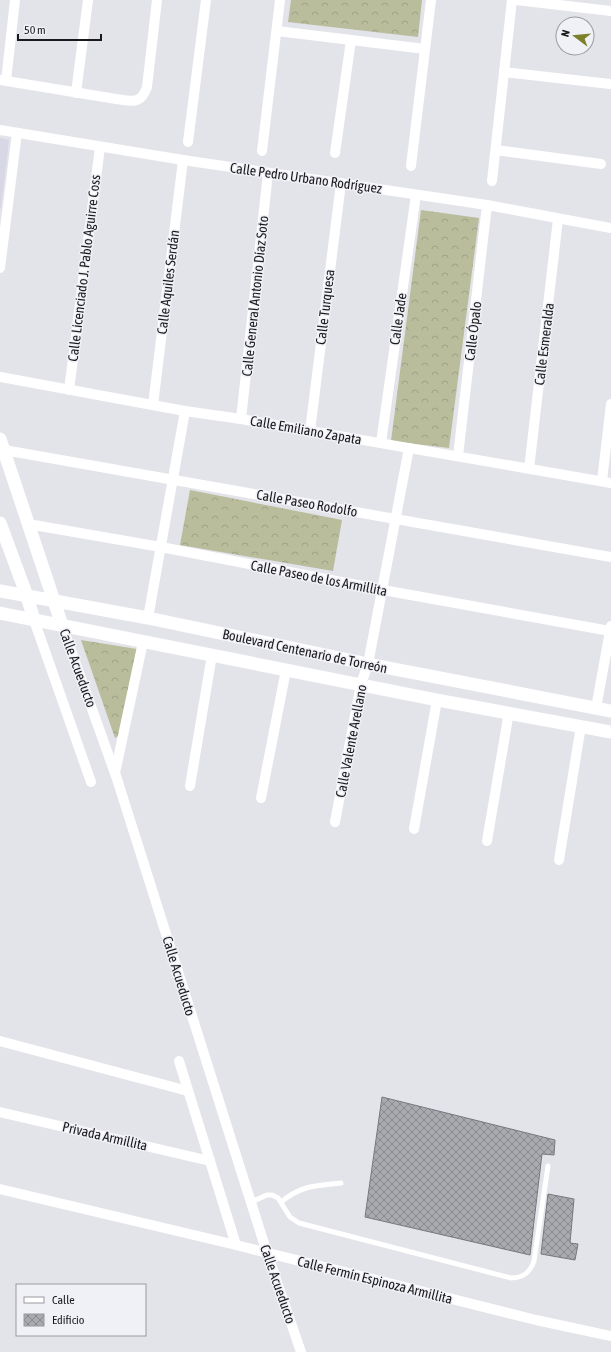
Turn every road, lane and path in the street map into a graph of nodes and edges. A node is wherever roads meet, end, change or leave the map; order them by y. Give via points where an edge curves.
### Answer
1 (15, 0) edge
2 (88, 0) edge
3 (157, 0) edge
4 (206, 0) edge
5 (280, 0) edge
6 (431, 0) edge
7 (512, 0) edge
8 (516, 0) edge
9 (611, 11) edge
10 (277, 31) junction
11 (351, 40) junction
12 (425, 49) junction
13 (504, 72) junction
14 (3, 80) edge
15 (610, 84) edge
16 (76, 93) junction
17 (0, 130) edge
18 (17, 133) junction
19 (188, 142) dead end
20 (100, 147) junction
21 (496, 150) junction
22 (262, 151) dead end
23 (335, 153) dead end
24 (182, 160) junction
25 (601, 164) dead end
26 (411, 166) dead end
27 (268, 173) junction
28 (492, 181) dead end
29 (341, 183) junction
30 (416, 195) junction
31 (487, 205) junction
32 (558, 219) junction
33 (611, 228) edge
34 (0, 268) edge
35 (0, 377) edge
36 (69, 390) junction
37 (611, 404) edge
38 (153, 405) junction
39 (185, 411) junction
40 (241, 419) junction
41 (310, 431) junction
42 (381, 443) junction
43 (2, 445) edge
44 (409, 448) junction
45 (458, 456) junction
46 (529, 469) junction
47 (173, 480) junction
48 (606, 482) edge
49 (396, 519) junction
50 (0, 524) edge
51 (28, 524) junction
52 (161, 547) junction
53 (611, 557) edge
54 (383, 590) junction
55 (0, 591) edge
56 (27, 596) junction
57 (54, 601) junction
58 (0, 613) edge
59 (148, 618) junction
60 (34, 620) junction
61 (62, 625) junction
62 (611, 628) edge
63 (143, 642) junction
64 (217, 656) junction
65 (286, 670) junction
66 (364, 675) junction
67 (437, 700) junction
68 (596, 708) junction
69 (611, 711) edge
70 (508, 712) junction
71 (581, 726) junction
72 (611, 732) edge
73 (115, 773) junction
74 (91, 782) dead end
75 (190, 786) dead end
76 (261, 798) dead end
77 (335, 822) dead end
78 (414, 829) dead end
79 (487, 841) dead end
80 (559, 860) dead end
81 (0, 1041) edge
82 (180, 1060) dead end
83 (188, 1091) junction
84 (0, 1112) edge
85 (210, 1161) junction
86 (548, 1166) dead end
87 (341, 1183) dead end
88 (0, 1189) edge
89 (250, 1202) junction
90 (281, 1202) junction
91 (236, 1245) junction
92 (267, 1253) junction
93 (611, 1336) edge
94 (301, 1352) edge

1 - 14 street
2 - 16 street
3 - 16 street via 145,95 136,101
4 - 19 street
5 - 10 street
6 - 12 street
7 - 13 street
8 - 9 street
10 - 11 street
10 - 22 street
11 - 12 street
11 - 23 street
12 - 26 street
13 - 15 street
13 - 21 street
14 - 16 street
17 - 18 street, Calle Pedro Urbano Rodríguez
18 - 20 street, Calle Pedro Urbano Rodríguez
18 - 34 street
20 - 24 street, Calle Pedro Urbano Rodríguez
20 - 36 street, Calle Licenciado J. Pablo Aguirre Coss
21 - 25 street
21 - 28 street
24 - 27 street, Calle Pedro Urbano Rodríguez
24 - 38 street, Calle Aquiles Serdán
27 - 29 street, Calle Pedro Urbano Rodríguez
27 - 40 street, Calle General Antonio Díaz Soto
29 - 30 street, Calle Pedro Urbano Rodríguez
29 - 41 street, Calle Turquesa
30 - 31 street, Calle Pedro Urbano Rodríguez
30 - 42 street, Calle Jade
31 - 32 street, Calle Pedro Urbano Rodríguez
31 - 45 street, Calle Ópalo
32 - 33 street, Calle Pedro Urbano Rodríguez
32 - 46 street, Calle Esmeralda
35 - 36 street, Calle Emiliano Zapata
36 - 38 street, Calle Emiliano Zapata
37 - 48 street
38 - 39 street, Calle Emiliano Zapata
39 - 40 street, Calle Emiliano Zapata
39 - 47 street
40 - 41 street, Calle Emiliano Zapata
41 - 42 street, Calle Emiliano Zapata
42 - 44 street, Calle Emiliano Zapata
43 - 47 street, Calle Paseo Rodolfo
43 - 51 street, Calle Acueducto
44 - 45 street, Calle Emiliano Zapata
44 - 49 street, Calle Valente Arellano
45 - 46 street, Calle Emiliano Zapata
46 - 48 street, Calle Emiliano Zapata
47 - 49 street, Calle Paseo Rodolfo
47 - 52 street
49 - 53 street, Calle Paseo Rodolfo
49 - 54 street, Calle Valente Arellano
50 - 56 street, Calle Acueducto
51 - 52 street, Calle Paseo de los Armillita
51 - 57 street, Calle Acueducto
52 - 54 street, Calle Paseo de los Armillita
52 - 59 street
54 - 62 street, Calle Paseo de los Armillita
54 - 66 street, Calle Valente Arellano
55 - 56 street, Boulevard Centenario de Torreón
56 - 57 street, Boulevard Centenario de Torreón
56 - 60 street, Calle Acueducto
57 - 59 street, Boulevard Centenario de Torreón
57 - 61 street, Calle Acueducto
58 - 60 street, Boulevard Centenario de Torreón
59 - 66 street, Boulevard Centenario de Torreón
60 - 61 street, Boulevard Centenario de Torreón
60 - 74 street, Calle Acueducto
61 - 63 street, Boulevard Centenario de Torreón
61 - 73 street, Calle Acueducto
62 - 68 street
63 - 64 street, Boulevard Centenario de Torreón
63 - 73 street
64 - 65 street, Boulevard Centenario de Torreón
64 - 66 street via 228,650
64 - 75 street
65 - 66 street, Boulevard Centenario de Torreón
65 - 76 street
66 - 67 street, Boulevard Centenario de Torreón
66 - 68 street, Boulevard Centenario de Torreón
66 - 77 street, Calle Valente Arellano
67 - 70 street, Boulevard Centenario de Torreón
67 - 78 street
68 - 69 street, Boulevard Centenario de Torreón
70 - 71 street, Boulevard Centenario de Torreón
70 - 79 street
71 - 72 street, Boulevard Centenario de Torreón
71 - 80 street
73 - 89 street, Calle Acueducto
81 - 83 street
82 - 83 street
83 - 85 street
84 - 85 street, Privada Armillita
85 - 91 street
86 - 90 lane via 534,1261 529,1271 519,1278 299,1223 290,1217
87 - 90 lane via 305,1188
88 - 91 street, Calle Fermín Espinoza Armillita
89 - 90 lane via 272,1195
89 - 92 street, Calle Acueducto
91 - 92 street, Calle Fermín Espinoza Armillita
92 - 93 street, Calle Fermín Espinoza Armillita via 536,1320
92 - 94 street, Calle Acueducto

